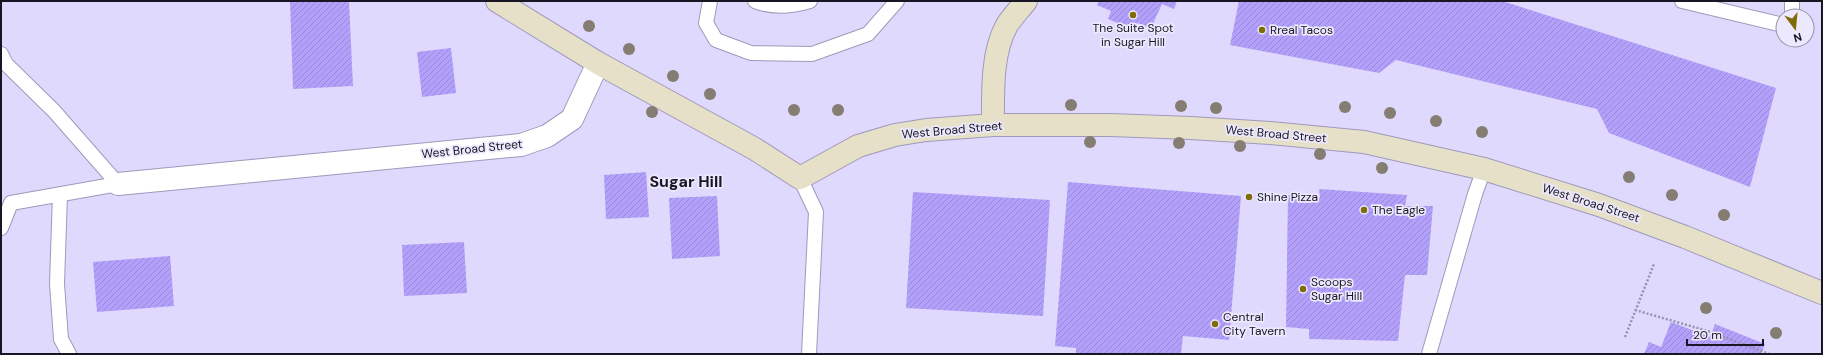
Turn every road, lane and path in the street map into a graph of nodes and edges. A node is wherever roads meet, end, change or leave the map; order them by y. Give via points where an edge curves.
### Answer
1 (497, 1) edge
2 (710, 1) edge
3 (755, 1) edge
4 (810, 1) edge
5 (897, 1) edge
6 (1026, 1) edge
7 (1682, 1) edge
8 (1775, 23) edge
9 (1, 54) edge
10 (598, 63) junction
11 (993, 126) junction
12 (1484, 169) junction
13 (800, 178) junction
14 (118, 184) junction
15 (60, 194) junction
16 (6, 201) edge
17 (1, 228) edge
18 (1654, 264) dead end
19 (1822, 293) edge
20 (1635, 310) junction
21 (1625, 337) dead end
22 (69, 354) edge
23 (809, 354) edge
24 (1430, 354) edge
25 (1769, 354) edge

1 - 10 street
2 - 5 lane via 706,24 716,40 750,53 812,54 868,34
3 - 4 lane via 762,4 794,6
6 - 11 street via 1006,26 996,56
7 - 8 lane
9 - 14 lane via 6,64 54,111
10 - 13 street via 755,148
10 - 14 street, West Broad Street via 572,119 547,136 521,145
11 - 12 street, West Broad Street via 1110,125 1270,132 1364,142
11 - 13 street, West Broad Street via 926,130 895,135 858,146
12 - 19 street, West Broad Street via 1644,220
12 - 24 lane
13 - 23 lane via 816,212
14 - 15 lane
15 - 16 lane
15 - 22 lane via 58,284 61,339
16 - 17 lane
18 - 20 path
20 - 21 path
20 - 25 path via 1712,332

